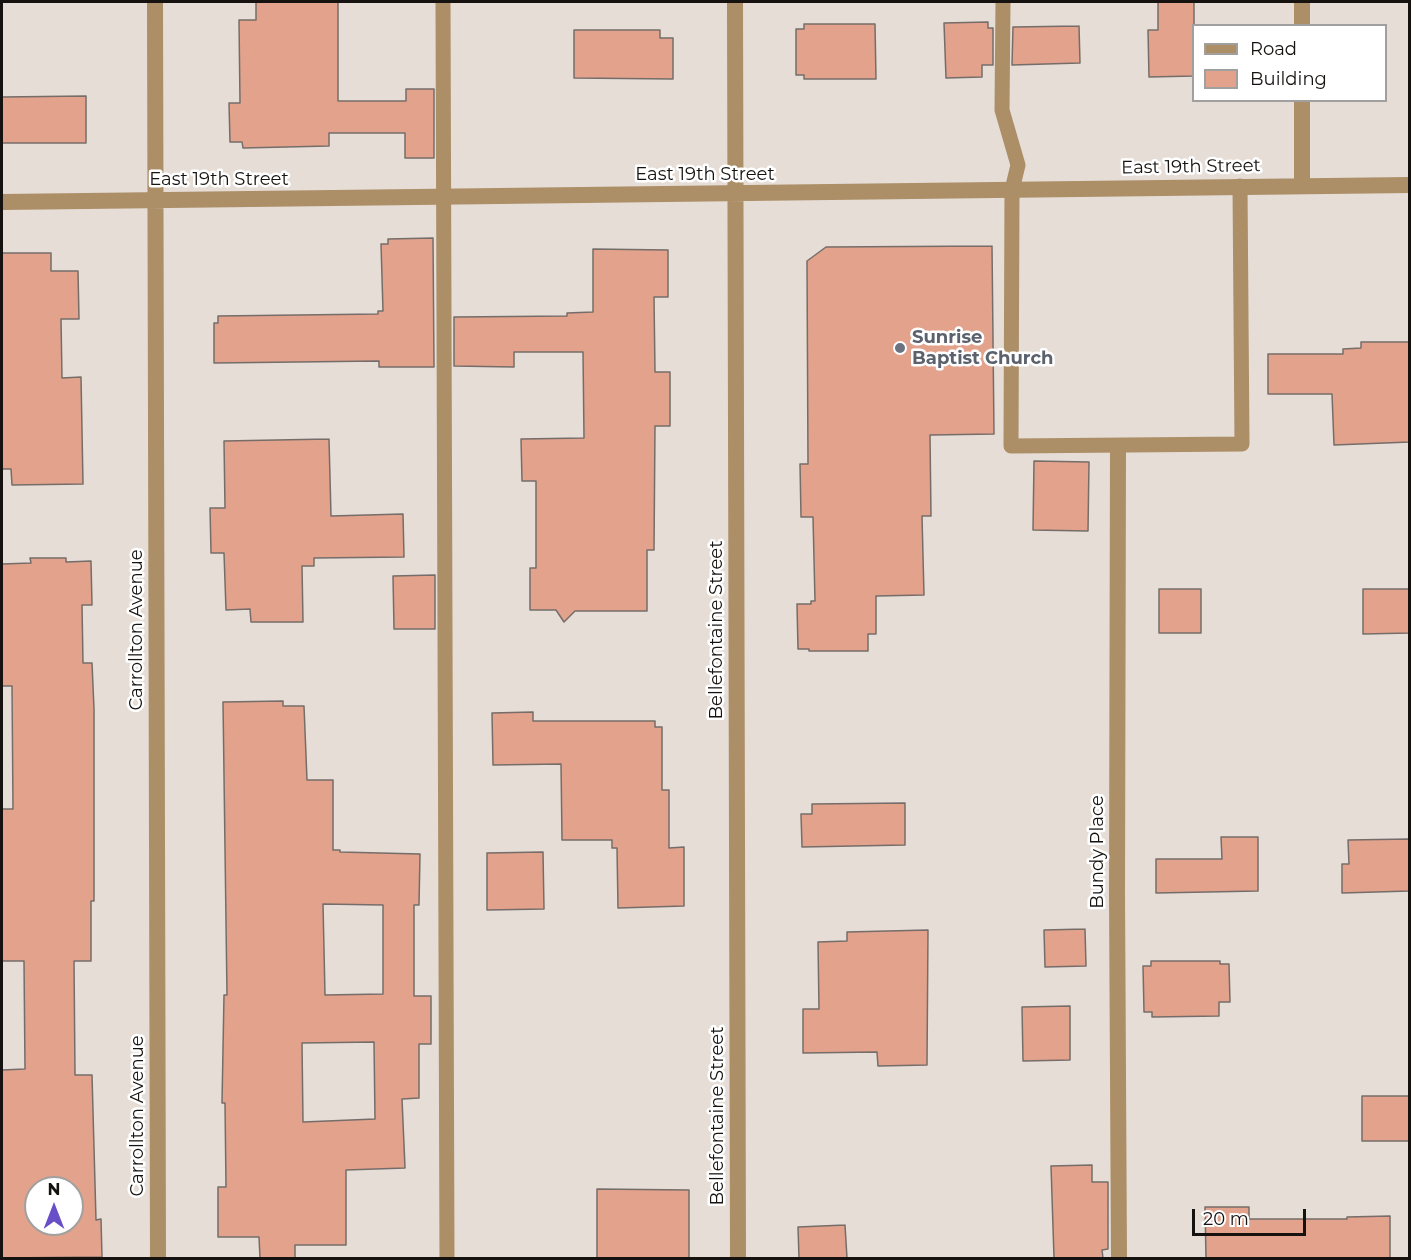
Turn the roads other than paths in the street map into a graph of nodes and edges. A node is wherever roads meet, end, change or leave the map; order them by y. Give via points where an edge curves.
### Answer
1 (155, 2) edge
2 (443, 2) edge
3 (735, 2) edge
4 (1003, 2) edge
5 (1302, 2) edge
6 (1302, 24) edge
7 (1302, 102) edge
8 (1302, 185) junction
9 (1410, 185) edge
10 (1240, 186) junction
11 (1012, 190) junction
12 (735, 194) junction
13 (444, 197) junction
14 (155, 199) junction
15 (2, 202) edge
16 (1118, 446) junction
17 (158, 1258) edge
18 (447, 1258) edge
19 (738, 1258) edge
20 (1119, 1258) edge

1 - 14 street, Carrollton Avenue
2 - 13 lane
3 - 12 street, Bellefontaine Street
4 - 11 lane via 1002,110 1018,165
5 - 6 street
7 - 8 street
8 - 9 street, East 19th Street
8 - 10 street, East 19th Street
10 - 11 street, East 19th Street
10 - 16 lane via 1242,444
11 - 12 street, East 19th Street
11 - 16 lane via 1011,446
12 - 13 street, East 19th Street
12 - 19 street, Bellefontaine Street
13 - 14 street, East 19th Street
13 - 18 lane
14 - 15 street, East 19th Street
14 - 17 street, Carrollton Avenue
16 - 20 street, Bundy Place

